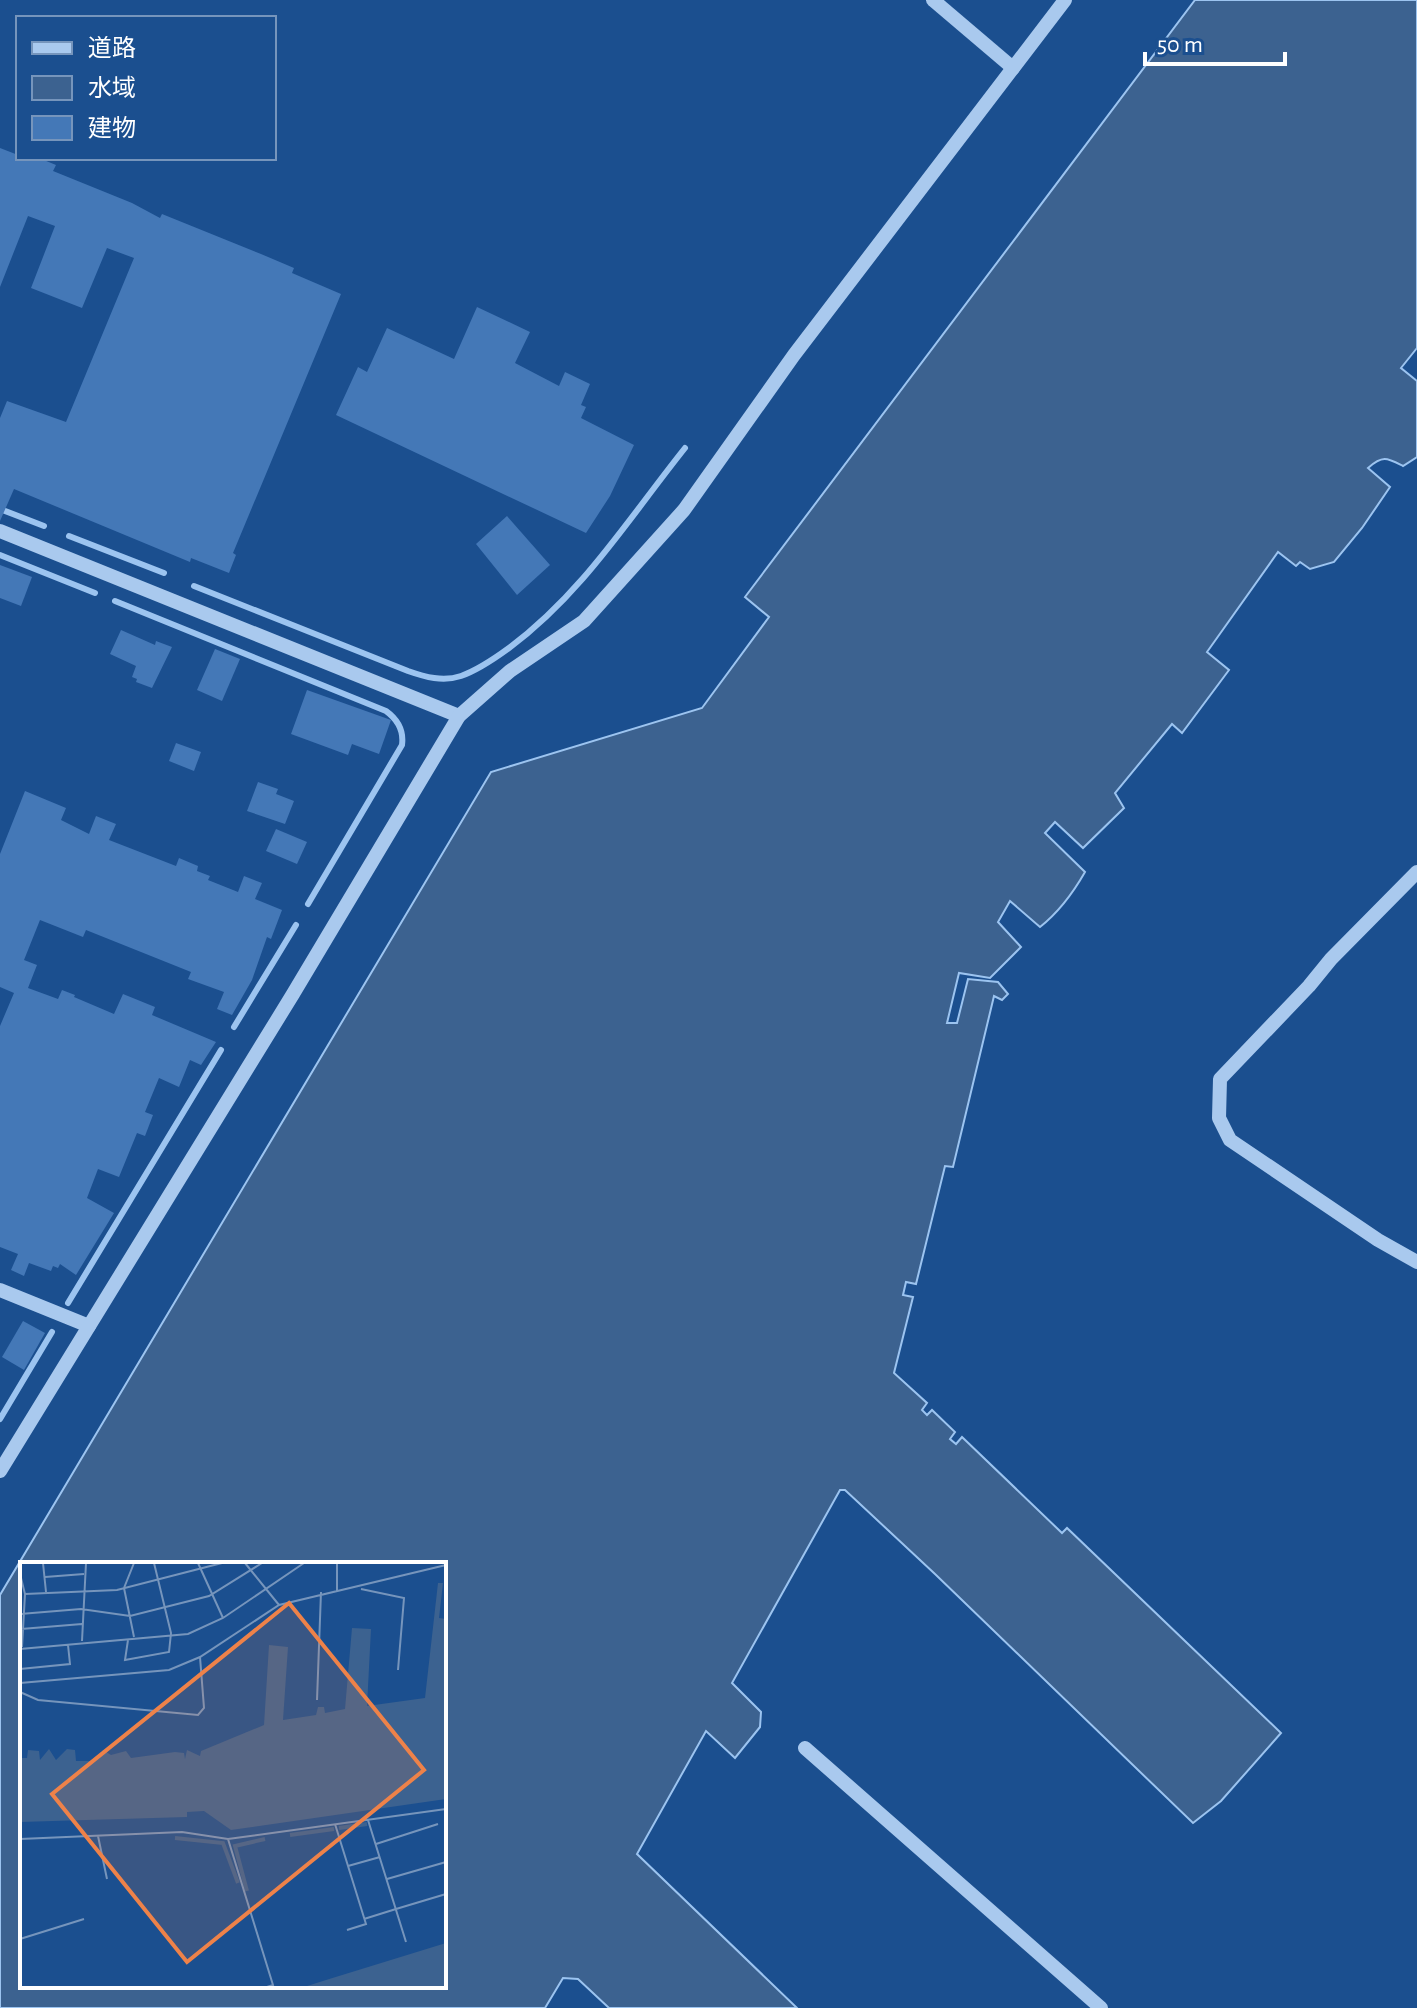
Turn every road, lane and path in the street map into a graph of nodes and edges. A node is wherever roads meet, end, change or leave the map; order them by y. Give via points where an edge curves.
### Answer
1 (933, 0) edge
2 (1065, 0) edge
3 (1013, 68) junction
4 (0, 531) edge
5 (459, 716) junction
6 (1417, 872) edge
7 (1417, 1262) edge
8 (0, 1290) edge
9 (89, 1326) junction
10 (0, 1471) edge
11 (805, 1748) dead end
12 (1101, 2008) edge

1 - 3 street
2 - 3 street
3 - 5 street via 794,355 684,510 584,621 510,671
4 - 5 street
5 - 9 street
6 - 7 street via 1220,1079 1219,1118 1230,1140
8 - 9 street
9 - 10 street
11 - 12 street

